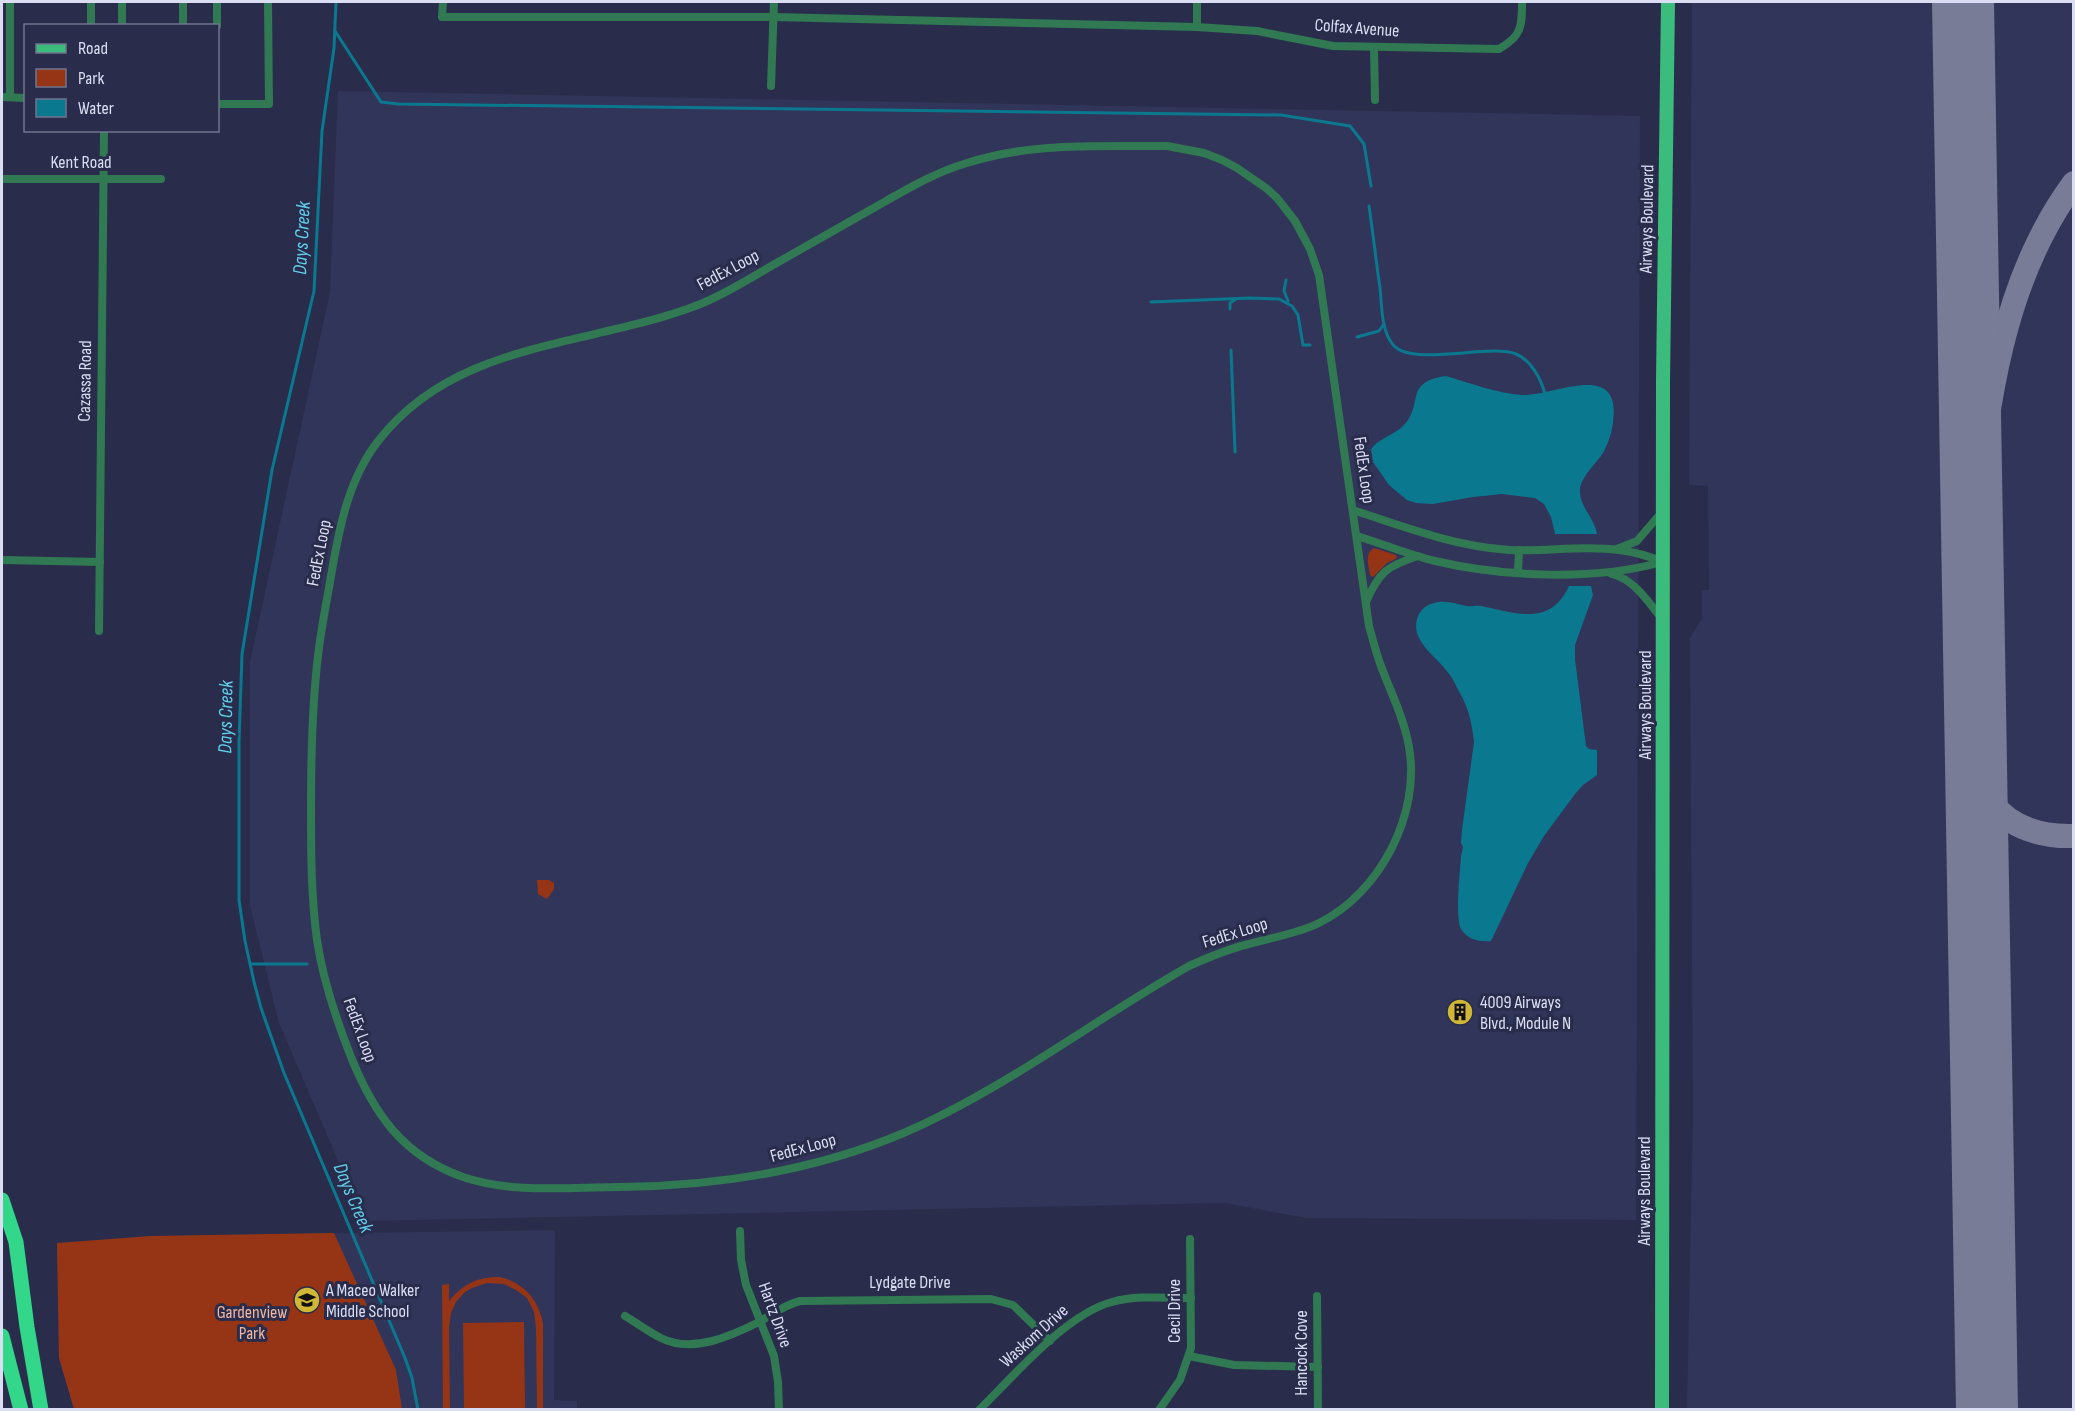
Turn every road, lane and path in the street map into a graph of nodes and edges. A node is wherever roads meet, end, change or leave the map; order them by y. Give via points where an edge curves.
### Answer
1 (10, 2) edge
2 (91, 2) edge
3 (122, 2) edge
4 (183, 2) edge
5 (217, 2) edge
6 (267, 2) edge
7 (443, 2) edge
8 (774, 2) edge
9 (1197, 2) edge
10 (1521, 2) edge
11 (1668, 2) edge
12 (773, 18) junction
13 (91, 24) edge
14 (122, 24) edge
15 (183, 24) edge
16 (217, 24) edge
17 (1197, 27) junction
18 (1374, 48) junction
19 (771, 86) dead end
20 (6, 97) edge
21 (24, 98) edge
22 (1375, 100) dead end
23 (219, 104) edge
24 (104, 132) edge
25 (2, 179) edge
26 (104, 179) junction
27 (161, 179) dead end
28 (1353, 510) junction
29 (1664, 510) junction
30 (1357, 536) junction
31 (1519, 549) junction
32 (1617, 549) junction
33 (1418, 556) junction
34 (2, 561) edge
35 (100, 562) junction
36 (1663, 562) junction
37 (1518, 573) junction
38 (1608, 573) junction
39 (1365, 602) junction
40 (1663, 620) junction
41 (99, 631) dead end
42 (2, 1200) edge
43 (740, 1232) dead end
44 (1190, 1239) dead end
45 (1317, 1296) dead end
46 (1191, 1298) junction
47 (626, 1316) dead end
48 (760, 1321) junction
49 (2, 1336) edge
50 (1050, 1341) junction
51 (1189, 1356) junction
52 (1318, 1367) junction
53 (21, 1410) edge
54 (40, 1410) edge
55 (779, 1410) edge
56 (979, 1410) edge
57 (1159, 1410) edge
58 (1318, 1410) edge
59 (1662, 1410) edge

1 - 20 street
2 - 13 street
3 - 14 street
4 - 15 street
5 - 16 street
6 - 23 street via 269,104
7 - 12 street, Colfax Avenue via 442,17
8 - 12 street
9 - 17 street
10 - 18 street, Colfax Avenue via 1522,24 1512,41 1499,49
11 - 29 main road, Airways Boulevard
12 - 17 street, Colfax Avenue
12 - 19 street
17 - 18 street, Colfax Avenue via 1257,31 1333,46
18 - 22 street
20 - 21 street
24 - 26 street, Cazassa Road
25 - 26 street, Kent Road
26 - 27 street, Kent Road
26 - 35 street, Cazassa Road
28 - 30 street, FedEx Loop
28 - 31 street via 1455,542
28 - 39 street, FedEx Loop via 1319,276 1304,236 1277,198 1254,179 1204,153 1167,146 1046,147 1004,152 962,164 918,183 704,303 489,361 444,383 389,429 355,482 340,525 317,663 311,766 311,880 316,932 333,1009 367,1094 395,1133 417,1153 463,1177 506,1187 666,1186 748,1178 851,1152 928,1122 1189,966 1228,949 1292,933 1330,917 1378,871 1403,822 1410,793 1411,763 1404,724 1376,652
29 - 32 street via 1636,541
29 - 36 main road, Airways Boulevard
30 - 33 street
30 - 39 street, FedEx Loop
31 - 32 street
31 - 37 street
32 - 36 street
33 - 37 street via 1466,568
33 - 39 street via 1384,570
34 - 35 street
35 - 41 street, Cazassa Road
36 - 38 street
36 - 40 main road, Airways Boulevard
37 - 38 street
38 - 40 street via 1634,586
40 - 59 main road, Airways Boulevard
42 - 54 highway via 16,1242
43 - 48 street, Hartz Drive via 743,1274
44 - 46 street, Cecil Drive
45 - 52 street, Hancock Cove
46 - 50 street, Waskom Drive via 1127,1299 1101,1305 1078,1317
46 - 51 street, Cecil Drive
47 - 48 street, Lydgate Drive via 662,1339 687,1344 718,1339
48 - 50 street, Lydgate Drive via 782,1307 810,1299 991,1299 1013,1305
48 - 55 street, Hartz Drive via 774,1356
49 - 53 highway
50 - 56 street, Waskom Drive
51 - 52 street via 1234,1365
51 - 57 street, Cecil Drive via 1180,1380
52 - 58 street, Hancock Cove

